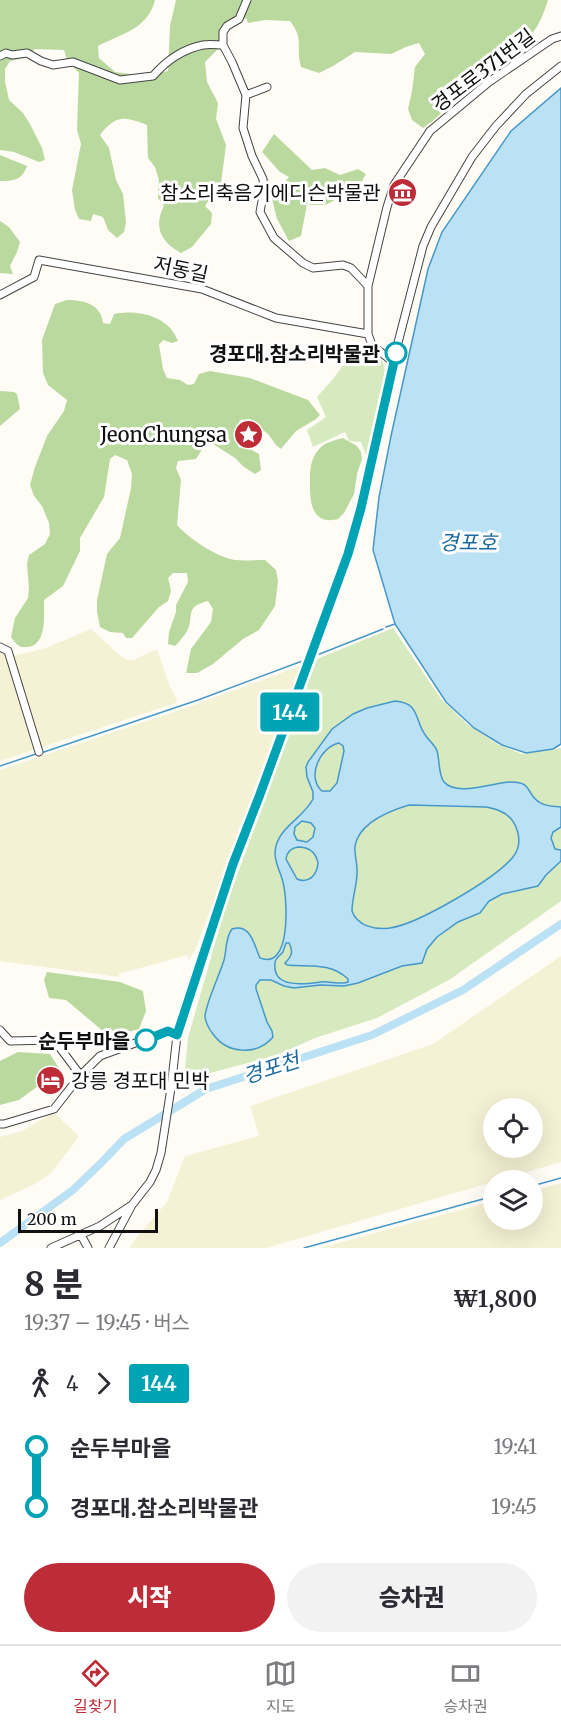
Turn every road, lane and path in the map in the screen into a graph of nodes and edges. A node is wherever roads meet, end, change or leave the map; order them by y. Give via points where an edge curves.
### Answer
1 (247, 0) edge
2 (561, 36) edge
3 (223, 45) junction
4 (0, 56) edge
5 (561, 66) edge
6 (267, 87) dead end
7 (246, 95) junction
8 (368, 286) junction
9 (0, 295) edge
10 (368, 334) junction
11 (393, 363) junction
12 (0, 647) edge
13 (39, 752) dead end
14 (0, 1030) edge
15 (177, 1035) junction
16 (81, 1076) junction
17 (0, 1124) edge
18 (132, 1205) junction
19 (81, 1235) junction
20 (51, 1248) edge
21 (88, 1248) edge
22 (109, 1248) edge

1 - 3 street via 239,19 223,32
2 - 8 street, 경포로371번길 via 489,82 423,139 394,185
3 - 4 street via 202,45 180,53 153,76 120,80 73,62 53,65 27,53 6,52
3 - 7 street
5 - 11 street via 526,94 496,126 472,157 431,227
6 - 7 street
7 - 8 street via 243,128 263,179 260,212 274,238 303,263 313,268 343,265
8 - 10 street, 경포로371번길
9 - 10 street, 저동길 via 34,277 39,260 202,289 276,318
10 - 11 street via 372,345
11 - 15 street via 348,554 233,864
12 - 13 street via 8,651
14 - 16 street via 10,1041 54,1040
15 - 16 street via 168,1031 100,1056
15 - 18 street via 161,1153 150,1182
16 - 17 street via 54,1109
18 - 19 street
18 - 22 street
19 - 20 street
19 - 21 street

